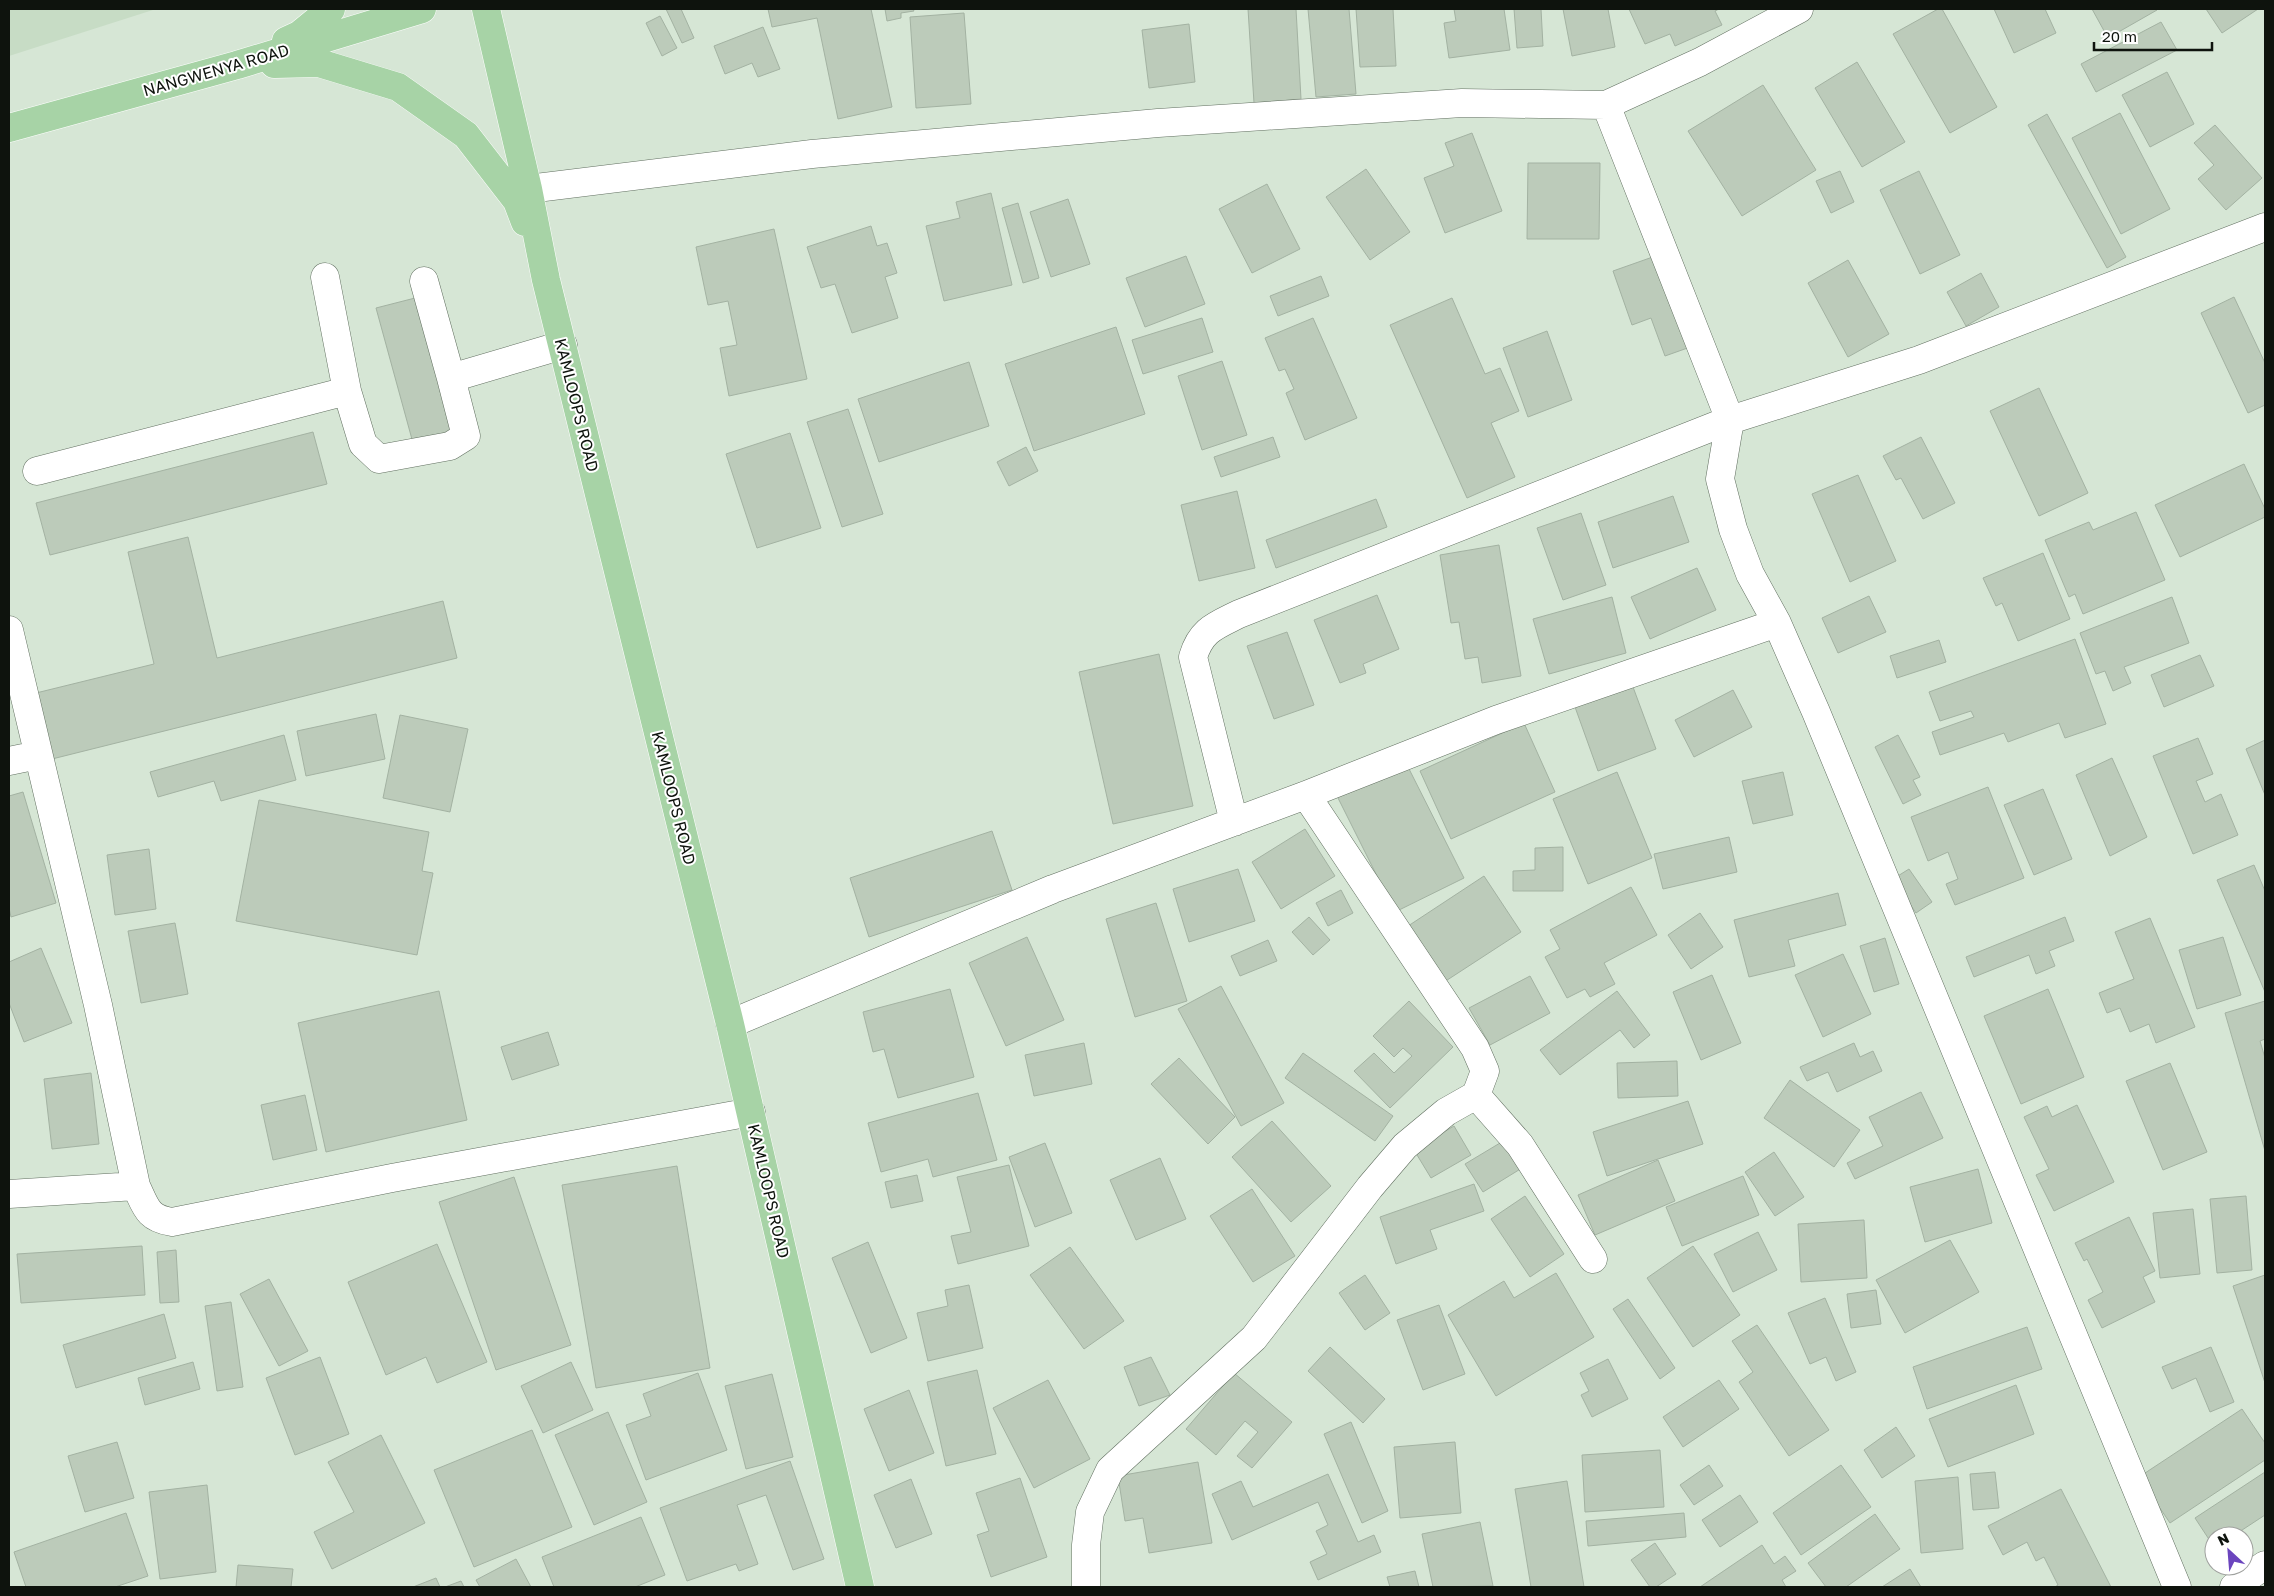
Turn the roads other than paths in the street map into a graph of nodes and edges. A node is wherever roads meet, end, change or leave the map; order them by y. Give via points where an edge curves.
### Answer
1 (331, 9) edge
2 (422, 9) edge
3 (486, 9) edge
4 (1799, 9) edge
5 (237, 65) junction
6 (1606, 105) junction
7 (9, 128) edge
8 (528, 189) junction
9 (2265, 227) edge
10 (325, 278) dead end
11 (424, 280) dead end
12 (546, 280) junction
13 (563, 345) junction
14 (452, 378) junction
15 (346, 391) junction
16 (1730, 420) junction
17 (37, 471) dead end
18 (1777, 622) junction
19 (9, 630) edge
20 (38, 755) junction
21 (9, 761) edge
22 (1306, 795) junction
23 (1234, 822) junction
24 (730, 1024) junction
25 (1476, 1095) junction
26 (751, 1112) junction
27 (136, 1186) junction
28 (9, 1194) edge
29 (1593, 1259) dead end
30 (2265, 1564) edge
31 (860, 1587) edge
32 (1086, 1587) edge
33 (2177, 1587) edge
34 (2234, 1587) edge

1 - 5 main road via 299,35
2 - 5 main road, NANGWENYA ROAD
3 - 8 main road, KAMLOOPS ROAD
4 - 6 street via 1700,62
5 - 7 main road, NANGWENYA ROAD
5 - 12 main road via 319,63 398,87 459,129 517,201
6 - 8 street via 1462,103 1158,123 812,154
6 - 16 street
8 - 12 main road, KAMLOOPS ROAD
9 - 16 street via 1919,360
10 - 15 street
11 - 14 street
12 - 13 main road, KAMLOOPS ROAD
13 - 14 street
13 - 24 main road, KAMLOOPS ROAD
14 - 15 street via 466,436 450,446 379,459 363,444
15 - 17 street
16 - 18 street via 1720,479 1750,574
16 - 23 street via 1248,610 1208,629 1197,643 1193,657
18 - 22 street via 1496,720
18 - 33 street
19 - 20 street
20 - 21 street
20 - 27 street via 98,1005
22 - 23 street
22 - 25 street via 1475,1048 1486,1071
23 - 24 street via 1053,888
24 - 26 main road, KAMLOOPS ROAD
25 - 29 street via 1520,1145
25 - 32 street via 1446,1112 1405,1146 1370,1186 1254,1338 1110,1470 1090,1512
26 - 27 street via 172,1222 157,1219 148,1212
26 - 31 main road, KAMLOOPS ROAD
27 - 28 street
30 - 34 street

